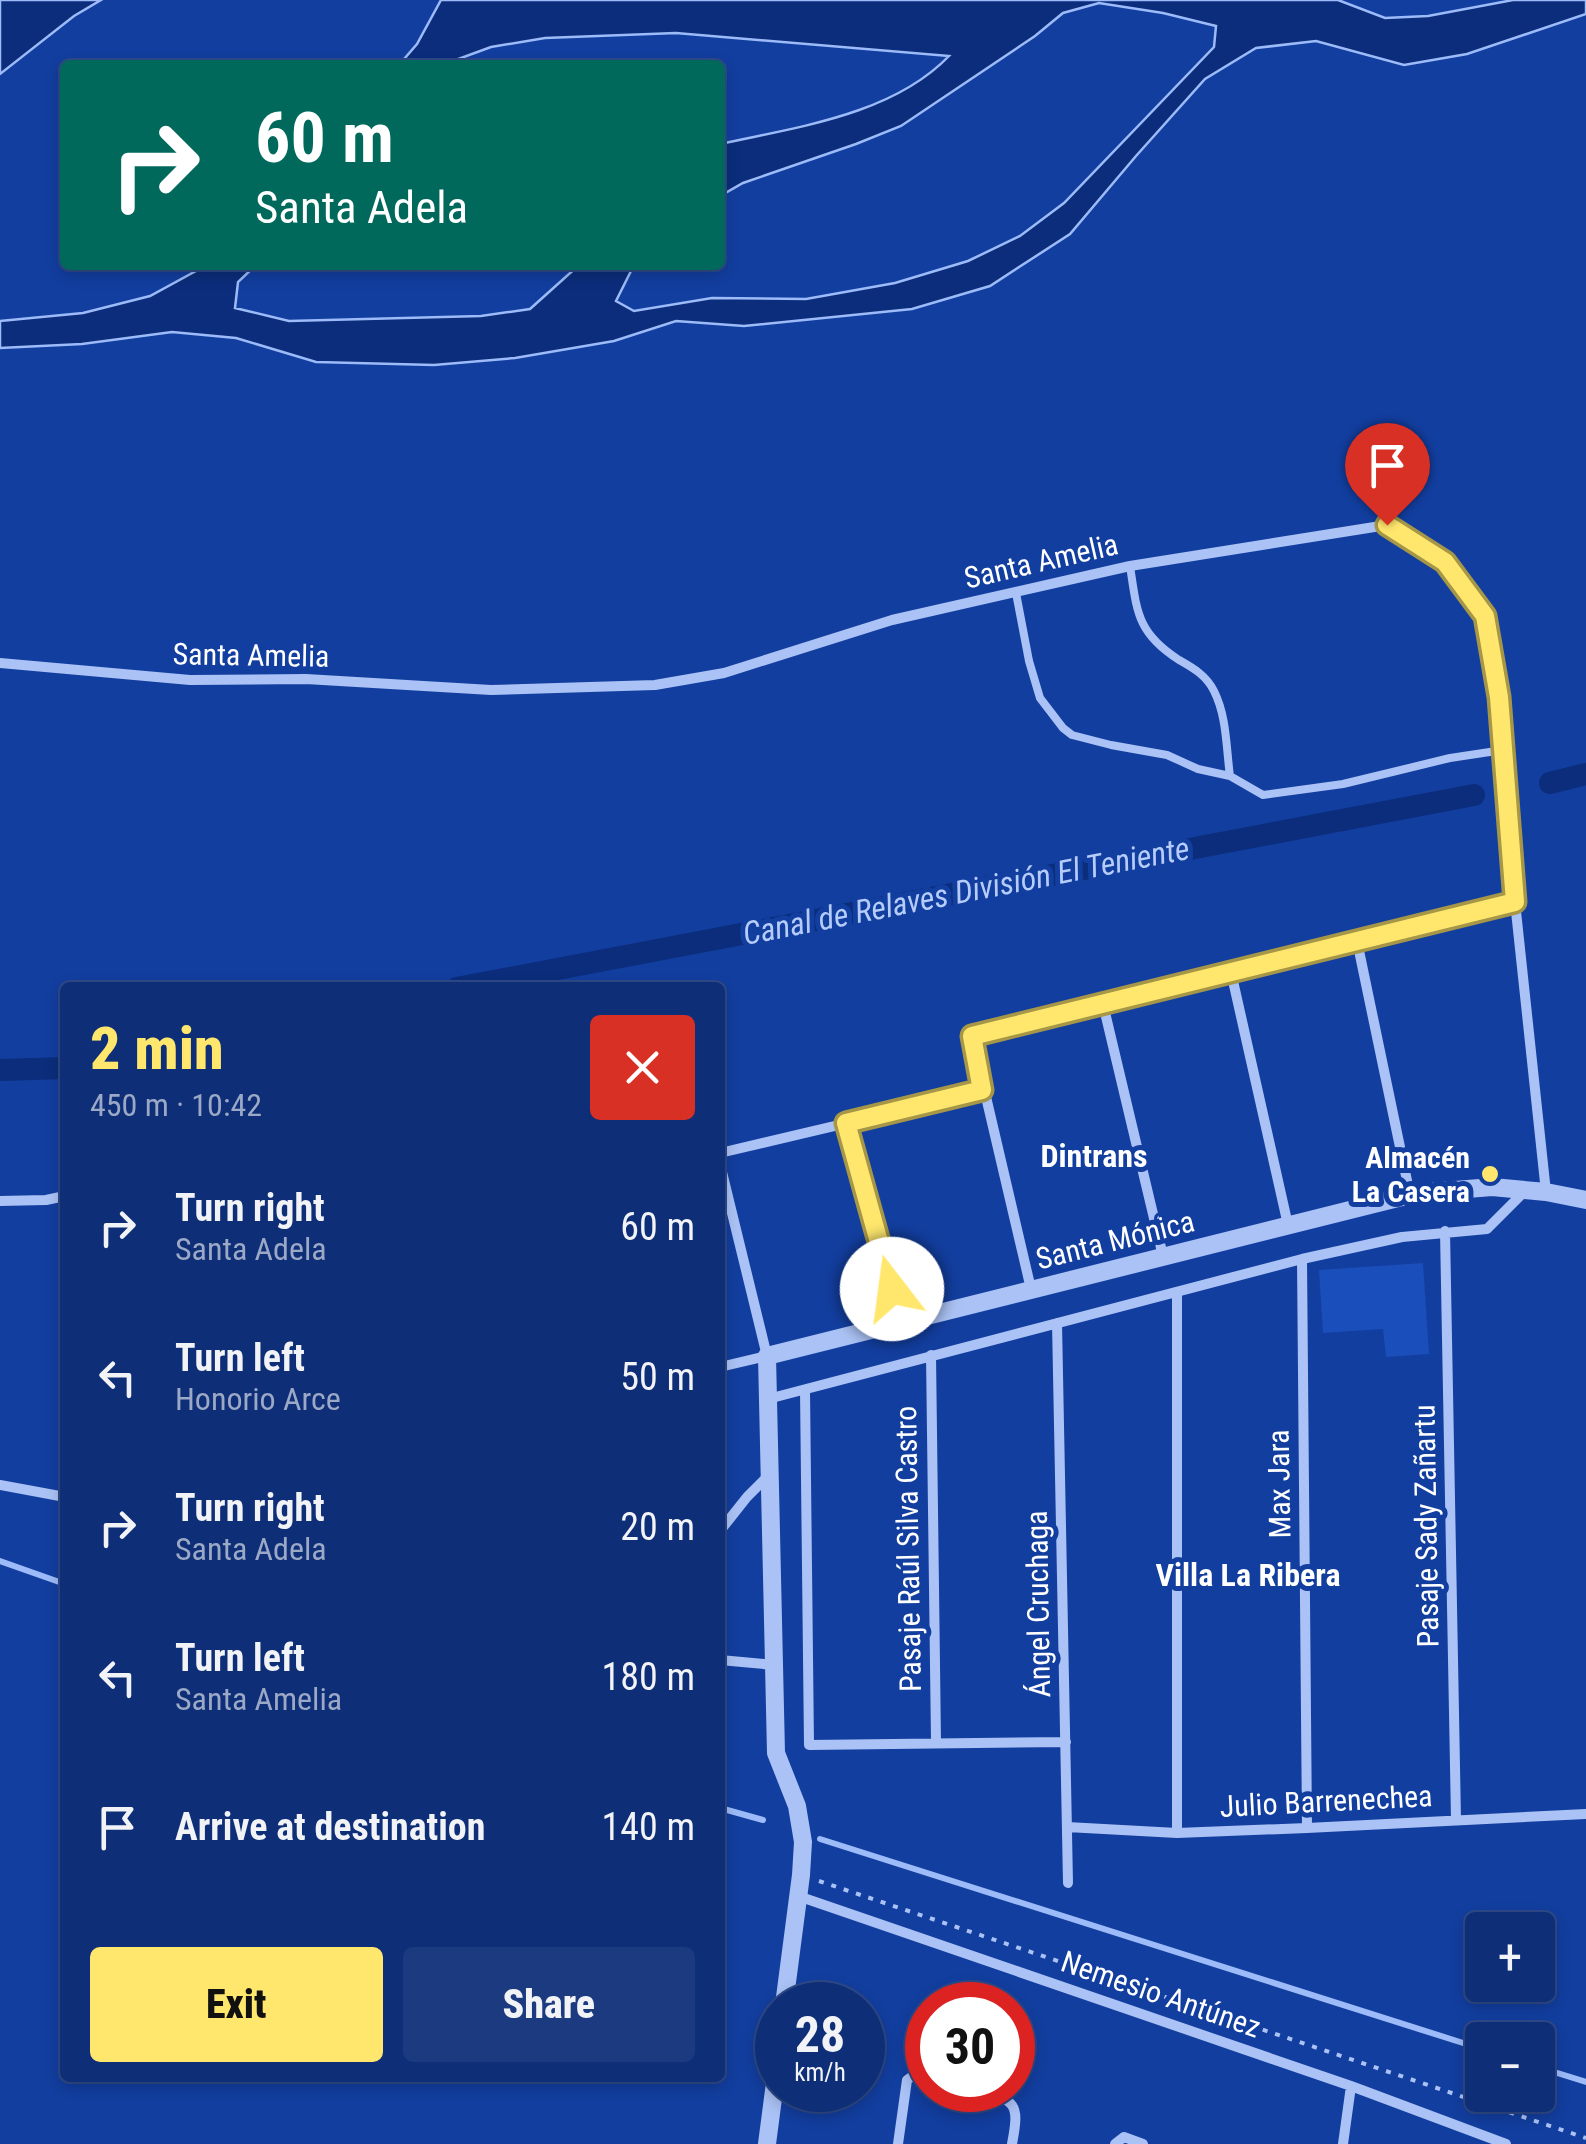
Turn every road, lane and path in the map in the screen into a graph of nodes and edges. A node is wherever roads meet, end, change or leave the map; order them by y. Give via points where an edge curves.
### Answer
1 (1130, 566) junction
2 (1016, 593) junction
3 (0, 663) edge
4 (1503, 750) junction
5 (1230, 776) junction
6 (1515, 902) junction
7 (1357, 941) junction
8 (1231, 972) junction
9 (1103, 1004) junction
10 (982, 1090) junction
11 (846, 1123) junction
12 (725, 1152) edge
13 (725, 1184) edge
14 (1526, 1190) junction
15 (1546, 1192) junction
16 (1410, 1195) junction
17 (60, 1197) edge
18 (1586, 1200) edge
19 (0, 1201) edge
20 (733, 1217) junction
21 (725, 1219) edge
22 (1288, 1225) junction
23 (1446, 1231) junction
24 (1163, 1256) junction
25 (1302, 1259) junction
26 (1030, 1290) junction
27 (1177, 1292) junction
28 (901, 1322) junction
29 (1058, 1323) junction
30 (766, 1356) junction
31 (931, 1356) junction
32 (725, 1366) edge
33 (804, 1390) junction
34 (768, 1399) junction
35 (770, 1474) junction
36 (0, 1485) edge
37 (60, 1496) edge
38 (725, 1525) edge
39 (725, 1660) edge
40 (774, 1664) junction
41 (936, 1742) junction
42 (1066, 1742) junction
43 (1586, 1814) edge
44 (1456, 1820) junction
45 (1067, 1828) junction
46 (1307, 1828) junction
47 (1177, 1832) junction
48 (801, 1875) junction
49 (1068, 1884) dead end
50 (797, 1895) junction
51 (787, 1982) edge
52 (1351, 2086) junction
53 (905, 2099) edge
54 (772, 2112) edge
55 (1015, 2112) edge
56 (1586, 2138) edge
57 (768, 2144) edge
58 (898, 2144) edge
59 (1012, 2144) edge
60 (1116, 2144) edge
61 (1142, 2144) edge
62 (1344, 2144) edge
63 (1506, 2144) edge

1 - 2 street, Santa Amelia
1 - 4 street, Santa Amelia via 1387,525 1445,562 1485,616
1 - 5 lane via 1137,614 1150,636 1213,688 1224,718
2 - 3 street, Santa Amelia via 892,620 724,672 655,684 491,690 190,680
2 - 5 lane via 1040,698 1062,728
4 - 5 lane via 1263,795
4 - 6 street, Santa Amelia
6 - 7 street
6 - 15 street, Santa Amelia
7 - 8 street
7 - 16 street
8 - 9 street
8 - 22 street
9 - 10 street via 972,1036
9 - 24 street
10 - 11 street
10 - 26 street
11 - 12 street
11 - 28 street
13 - 20 street
14 - 15 street, Santa Mónica
14 - 16 street, Santa Mónica
14 - 23 street via 1487,1229
15 - 18 street, Santa Mónica
16 - 22 street, Santa Mónica
17 - 19 street
20 - 21 street
20 - 30 street
22 - 24 street, Santa Mónica
23 - 25 street
23 - 44 street, Pasaje Sady Zañartu
24 - 26 street, Santa Mónica
25 - 27 street
25 - 46 street, Max Jara
26 - 28 street, Santa Mónica
27 - 29 street
27 - 47 street
28 - 30 street, Santa Mónica
29 - 31 street
29 - 42 street, Ángel Cruchaga
30 - 32 street, Santa Mónica
30 - 34 street
31 - 33 street
31 - 41 street, Pasaje Raúl Silva Castro
33 - 34 street
33 - 41 street via 809,1745
34 - 35 street
35 - 38 street
35 - 40 street
36 - 37 street
39 - 40 street
40 - 48 street via 776,1752 802,1824
41 - 42 street
42 - 45 street, Ángel Cruchaga
43 - 44 street, Julio Barrenechea
44 - 46 street, Julio Barrenechea
45 - 47 street, Julio Barrenechea
45 - 49 street, Ángel Cruchaga
46 - 47 street, Julio Barrenechea
48 - 50 street
48 - 56 path
50 - 51 street
50 - 52 street, Nemesio Antúnez
52 - 62 street
52 - 63 street, Nemesio Antúnez
53 - 58 street
54 - 57 street
55 - 59 street
60 - 61 street via 1124,2138

